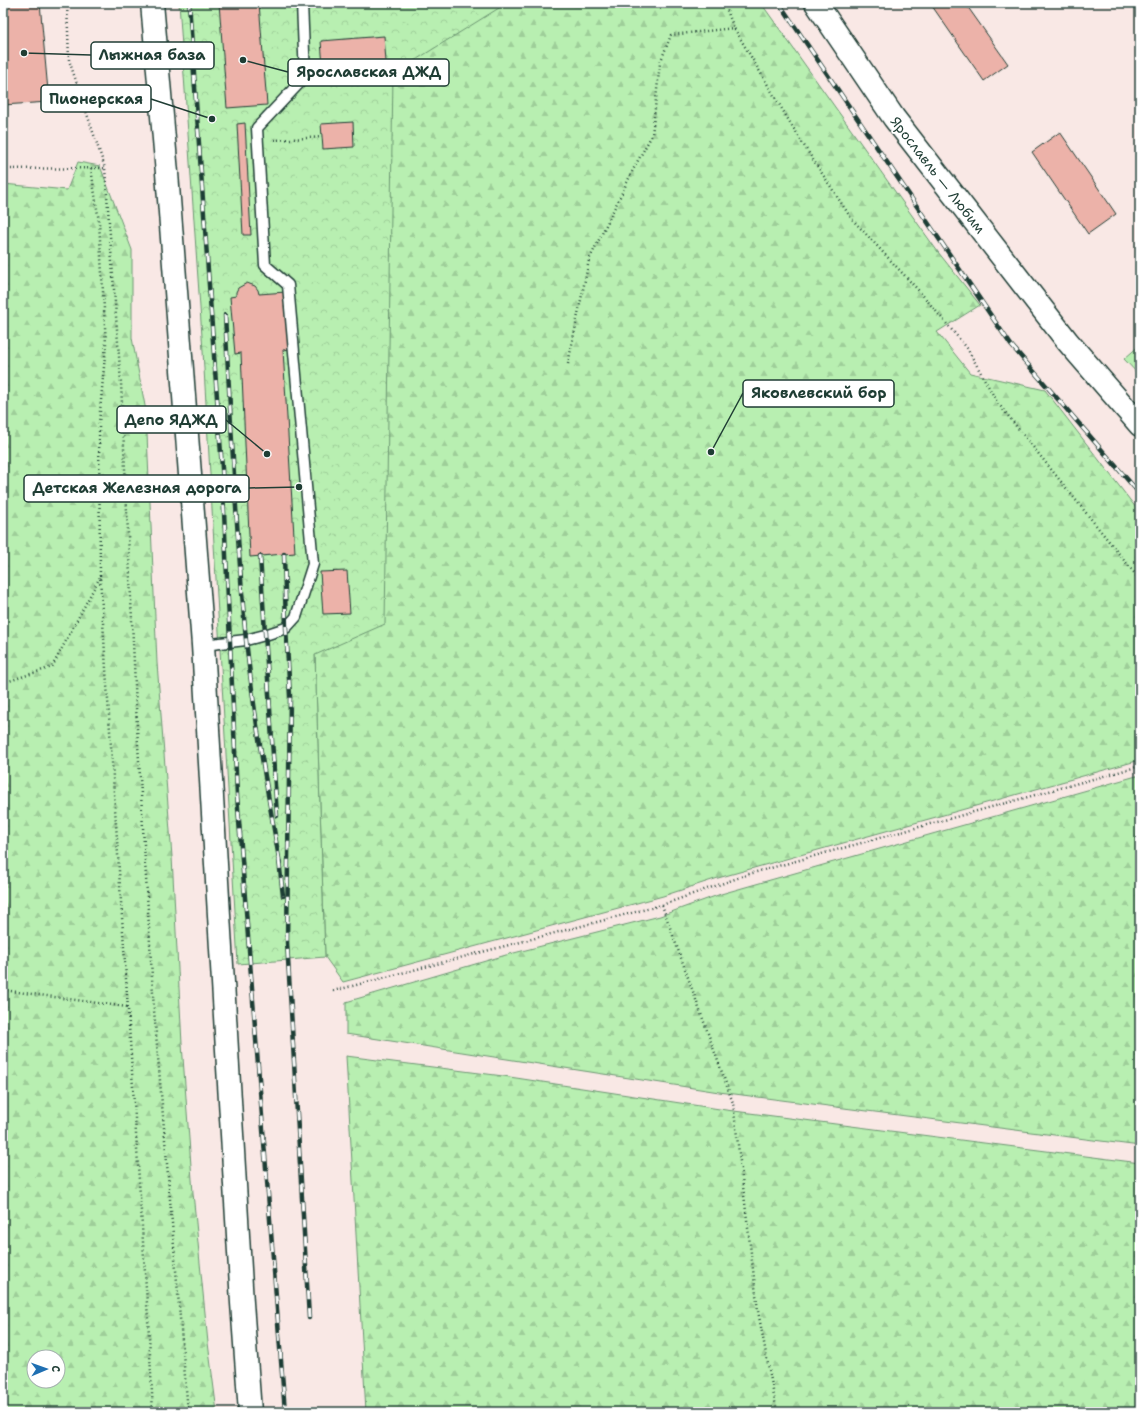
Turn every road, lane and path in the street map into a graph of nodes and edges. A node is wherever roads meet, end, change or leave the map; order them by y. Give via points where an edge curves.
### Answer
1 (67, 3) edge
2 (152, 3) edge
3 (302, 3) edge
4 (724, 3) edge
5 (816, 3) edge
6 (734, 28) junction
7 (322, 137) dead end
8 (257, 141) junction
9 (91, 168) junction
10 (105, 168) junction
11 (3, 169) edge
12 (568, 364) dead end
13 (1140, 425) edge
14 (100, 576) junction
15 (1140, 580) edge
16 (203, 645) junction
17 (3, 683) edge
18 (1140, 766) edge
19 (662, 905) junction
20 (3, 990) edge
21 (333, 991) dead end
22 (127, 1007) junction
23 (153, 1412) edge
24 (188, 1412) edge
25 (250, 1412) edge
26 (777, 1412) edge

1 - 10 path via 69,60
2 - 16 street
3 - 8 lane via 305,77 256,128
4 - 6 path
5 - 13 street, Ярославль — Любим via 894,118 1068,342
6 - 12 path via 672,35 660,63 652,135 589,260
6 - 15 path via 800,141 851,218 920,292 967,348 997,402
7 - 8 path
8 - 16 lane via 265,265 288,285 313,564 296,617 286,628 246,640
9 - 10 path
9 - 11 path
9 - 14 path via 99,222 106,344 99,423
10 - 24 path via 121,383 137,728 154,1010
14 - 17 path via 52,667
14 - 22 path
16 - 25 street
18 - 19 path via 749,874
19 - 21 path
19 - 26 path via 733,1103 758,1311
20 - 22 path
22 - 23 path

